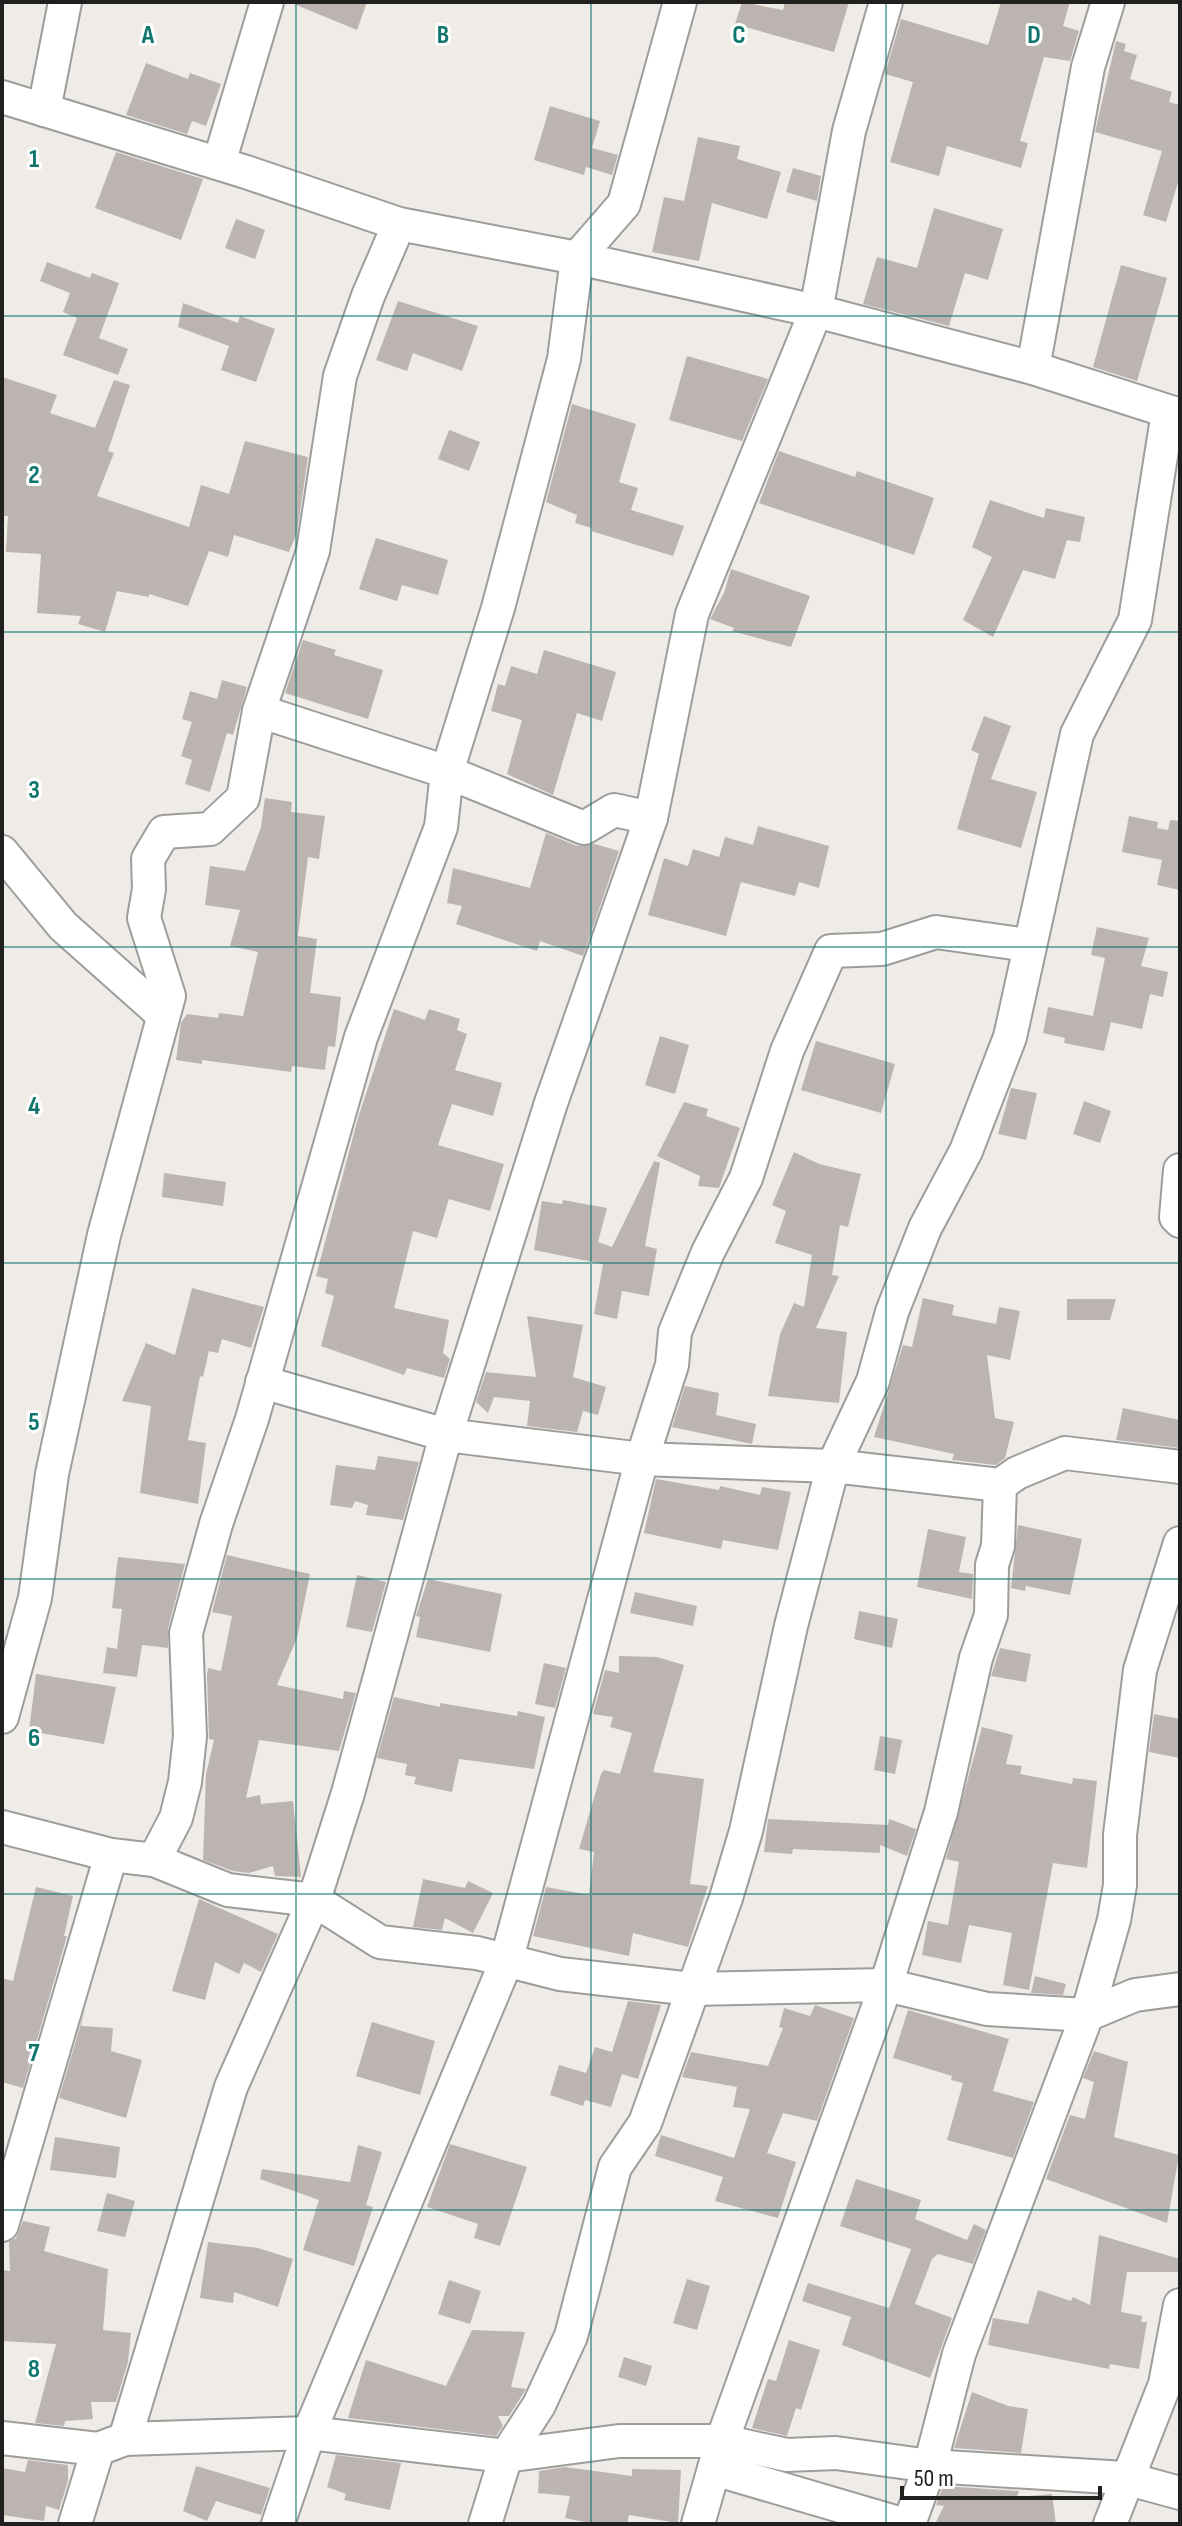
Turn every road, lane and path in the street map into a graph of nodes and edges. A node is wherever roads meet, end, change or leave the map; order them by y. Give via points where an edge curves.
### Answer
1 (65, 2) edge
2 (267, 2) edge
3 (680, 2) edge
4 (886, 2) edge
5 (1108, 2) edge
6 (2, 97) edge
7 (44, 110) junction
8 (219, 163) junction
9 (399, 224) junction
10 (577, 258) junction
11 (816, 311) junction
12 (1033, 368) junction
13 (1174, 414) edge
14 (259, 711) junction
15 (447, 772) junction
16 (651, 818) junction
17 (2, 852) edge
18 (1028, 945) junction
19 (163, 1015) junction
20 (1180, 1170) edge
21 (1180, 1221) edge
22 (262, 1382) junction
23 (446, 1435) junction
24 (642, 1459) junction
25 (833, 1466) junction
26 (1180, 1467) edge
27 (1000, 1485) junction
28 (1180, 1543) edge
29 (2, 1717) edge
30 (2, 1827) edge
31 (111, 1855) junction
32 (154, 1860) junction
33 (314, 1900) junction
34 (506, 1962) junction
35 (886, 1985) junction
36 (692, 1989) junction
37 (1180, 1989) edge
38 (1087, 2015) junction
39 (2, 2225) edge
40 (1180, 2305) edge
41 (309, 2433) junction
42 (2, 2438) edge
43 (112, 2444) junction
44 (718, 2455) junction
45 (506, 2456) junction
46 (930, 2466) junction
47 (1125, 2478) junction
48 (1180, 2493) edge
49 (75, 2524) edge
50 (278, 2524) edge
51 (485, 2524) edge
52 (698, 2524) edge
53 (902, 2524) edge
54 (909, 2524) edge
55 (1110, 2524) edge

1 - 7 street
2 - 8 street
3 - 10 street via 624,204
4 - 11 street via 849,131
5 - 12 street via 1088,67
6 - 7 street
7 - 8 street
8 - 9 street
9 - 10 street
9 - 14 street via 340,376 313,551
10 - 11 street
10 - 15 street via 564,359 498,608
11 - 12 street
11 - 16 street via 692,614
12 - 13 street
13 - 18 street via 1135,620 1077,734
14 - 15 street
14 - 19 street via 243,798 210,829 164,832 148,859 144,918 169,996
15 - 16 street via 584,828 614,810
15 - 22 street via 441,827 361,1037
16 - 23 street via 551,1103
17 - 19 street via 63,926
18 - 24 street via 936,932 882,949 831,951 787,1051 746,1178 675,1332 672,1365
18 - 25 street via 1010,1037 966,1151 925,1228 892,1312 873,1381
19 - 29 street via 104,1235 52,1474 35,1598
20 - 21 street
22 - 23 street
22 - 32 street via 186,1633 190,1736 185,1782 176,1818
23 - 24 street
23 - 33 street
24 - 25 street
24 - 34 street
25 - 27 street
25 - 36 street via 746,1831
26 - 27 street via 1065,1453
27 - 35 street via 991,1615 941,1812
28 - 38 street via 1140,1670 1118,1897
30 - 31 street
31 - 32 street
31 - 39 street
32 - 33 street via 228,1890
33 - 34 street via 380,1942 477,1953
33 - 43 street via 231,2087
34 - 36 street via 560,1974
34 - 41 street
35 - 36 street
35 - 38 street via 987,2009
35 - 44 street
36 - 45 street via 645,2123 615,2167 571,2336 539,2405
37 - 38 street via 1135,1995
38 - 46 street via 959,2354
40 - 47 street via 1165,2384
41 - 43 street
41 - 45 street
41 - 50 street
42 - 43 street
43 - 49 street
44 - 45 street via 619,2441
44 - 46 street via 836,2453
44 - 52 street
44 - 53 street
45 - 51 street
46 - 47 street
46 - 54 street
47 - 48 street
47 - 55 street

